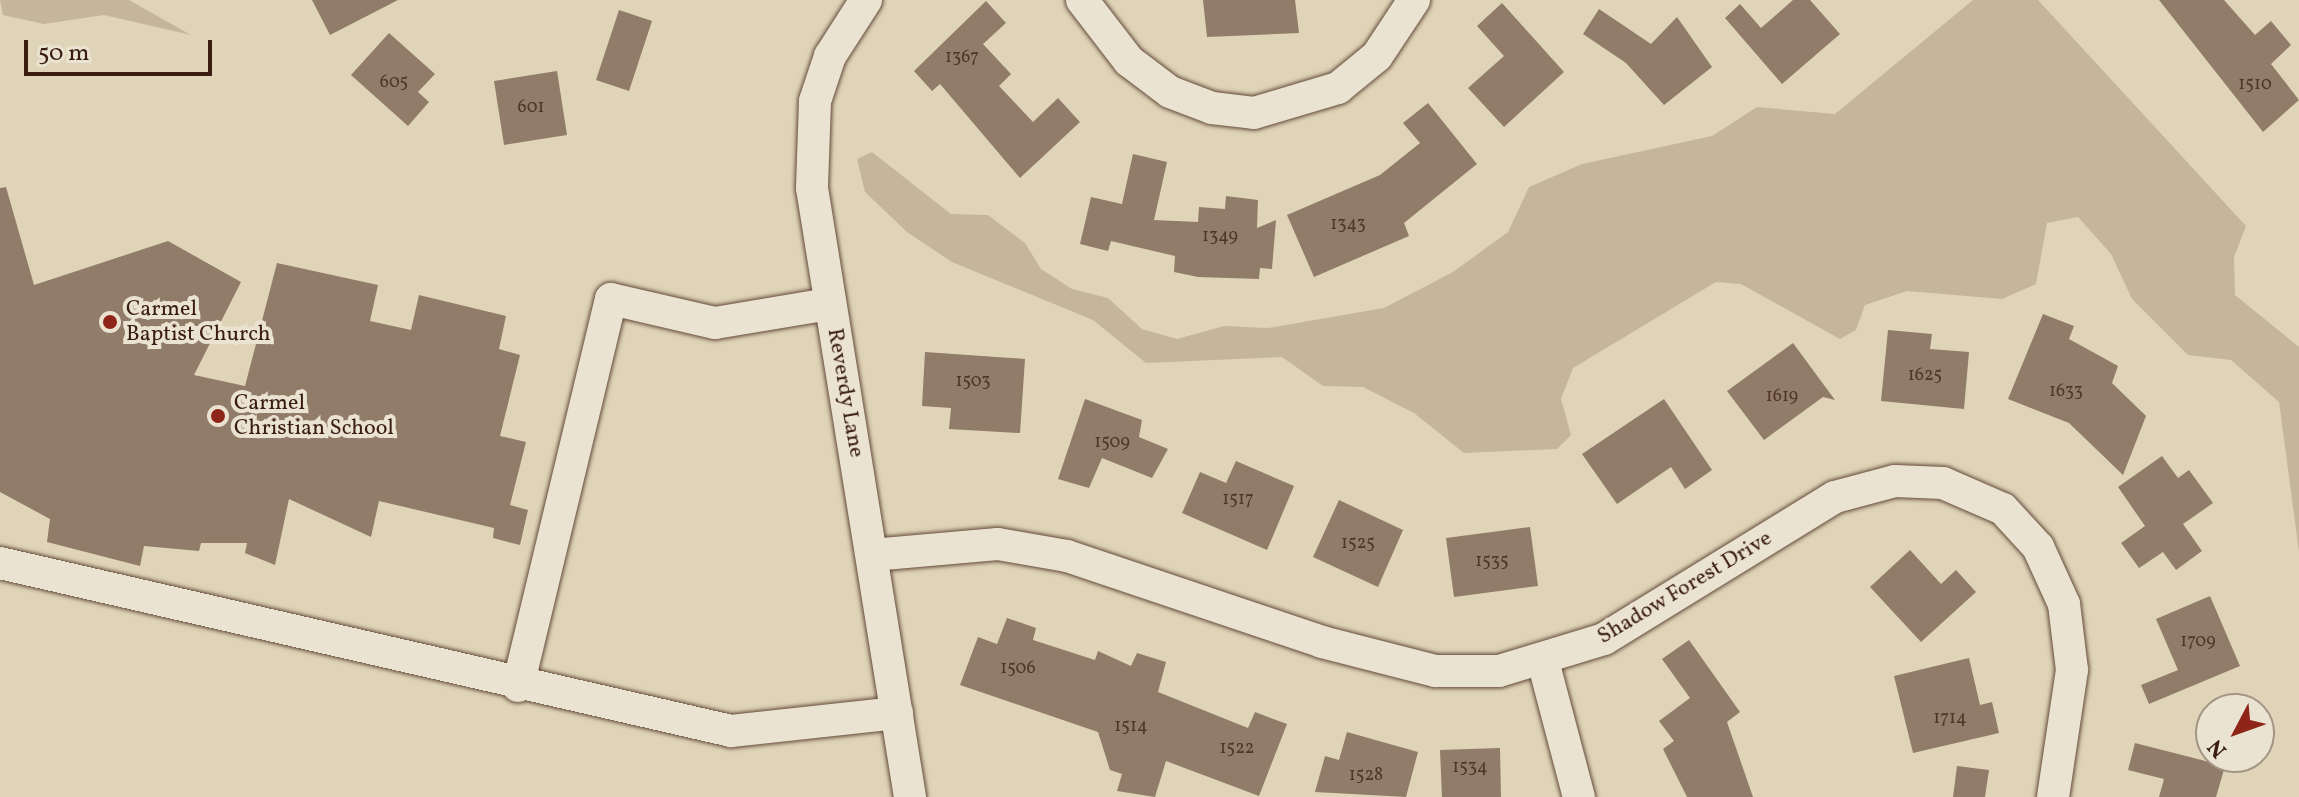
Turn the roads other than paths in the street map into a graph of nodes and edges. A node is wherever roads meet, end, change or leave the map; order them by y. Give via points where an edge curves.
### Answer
1 (866, 0) edge
2 (1082, 0) edge
3 (1414, 0) edge
4 (829, 304) junction
5 (872, 555) junction
6 (0, 563) edge
7 (1543, 661) junction
8 (518, 686) junction
9 (897, 713) junction
10 (910, 797) edge
11 (1579, 797) edge
12 (2053, 797) edge

1 - 4 street, Reverdy Lane via 830,56 815,101 812,188
2 - 3 street via 1129,61 1170,92 1212,108 1254,113 1338,88 1377,56
4 - 5 street, Reverdy Lane
4 - 8 street via 715,323 611,299
5 - 7 street, Shadow Forest Drive via 998,544 1067,556 1322,642 1435,671
5 - 9 street, Reverdy Lane
6 - 8 street
7 - 11 street
7 - 12 street, Shadow Forest Drive via 1604,639 1835,497 1895,481 1943,483 2003,509 2038,547 2064,604 2072,670
8 - 9 street via 731,731
9 - 10 street, Reverdy Lane

